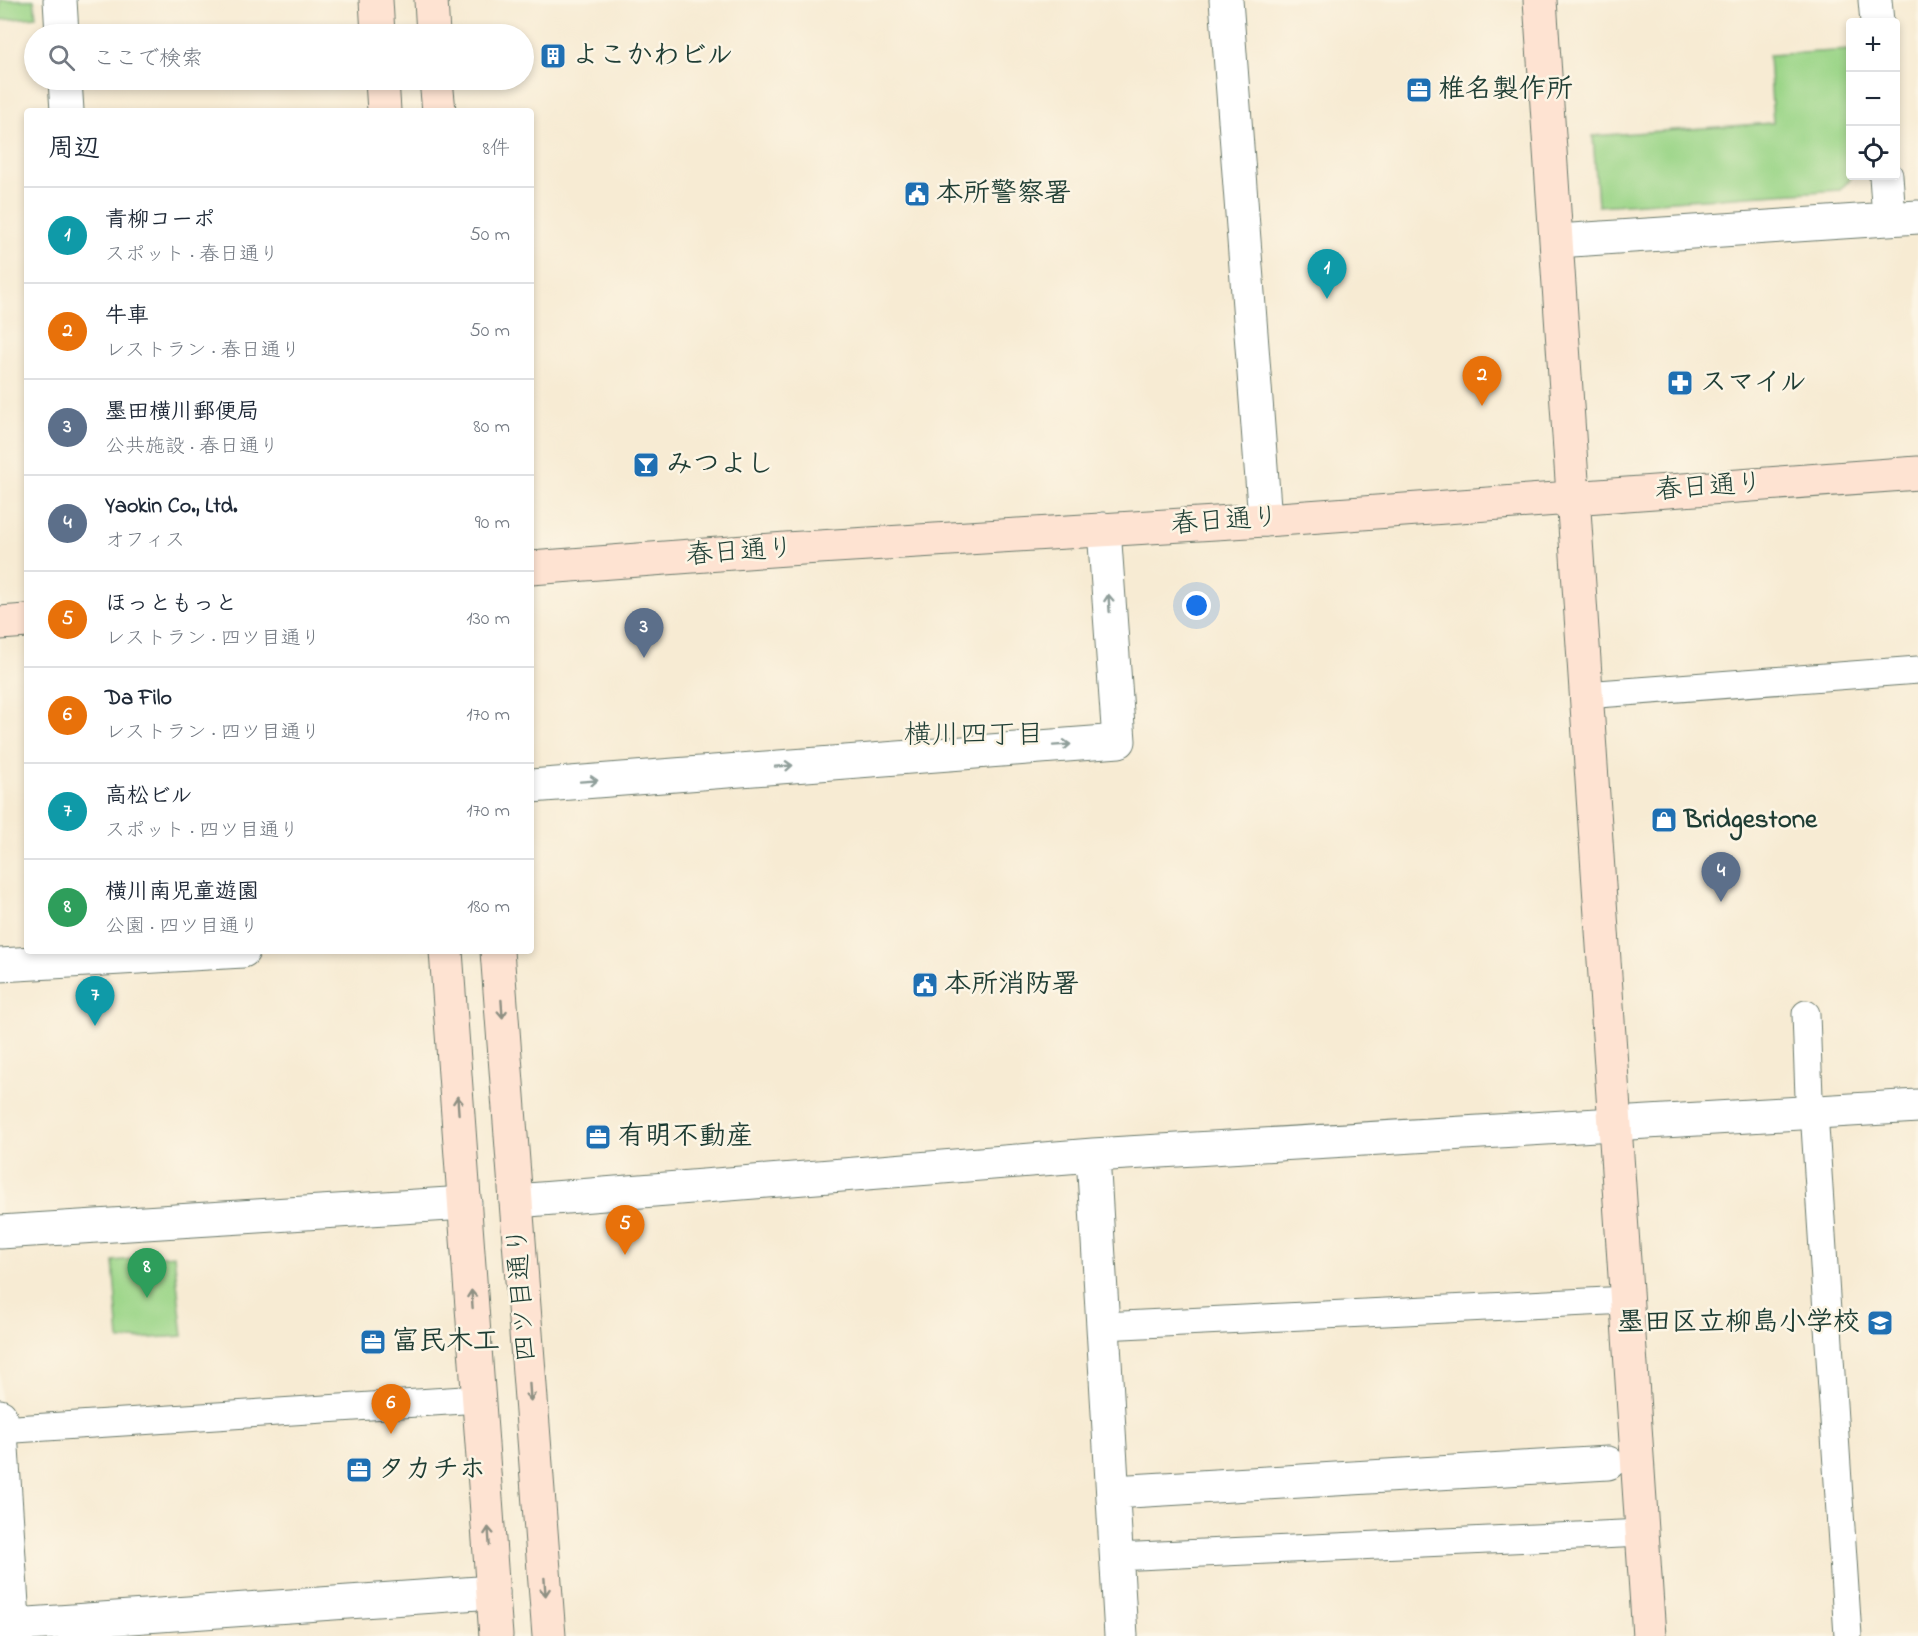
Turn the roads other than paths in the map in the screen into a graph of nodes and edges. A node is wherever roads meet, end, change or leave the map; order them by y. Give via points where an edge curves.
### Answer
1 (60, 0) edge
2 (376, 0) edge
3 (431, 0) edge
4 (1226, 0) edge
5 (1540, 0) edge
6 (1875, 0) edge
7 (1876, 18) edge
8 (61, 24) edge
9 (377, 24) edge
10 (432, 24) edge
11 (66, 90) edge
12 (383, 90) edge
13 (437, 90) edge
14 (67, 108) edge
15 (384, 108) edge
16 (439, 108) edge
17 (1888, 180) edge
18 (1903, 218) edge
19 (1557, 241) junction
20 (1918, 473) edge
21 (1573, 498) junction
22 (1265, 520) junction
23 (1104, 530) junction
24 (534, 568) edge
25 (24, 621) edge
26 (0, 622) edge
27 (1918, 670) edge
28 (1585, 695) junction
29 (534, 786) edge
30 (191, 954) edge
31 (446, 954) edge
32 (497, 954) edge
33 (0, 965) edge
34 (1806, 1014) dead end
35 (1918, 1106) edge
36 (1814, 1112) junction
37 (1614, 1123) junction
38 (1093, 1155) junction
39 (516, 1201) junction
40 (465, 1203) junction
41 (0, 1232) edge
42 (1627, 1300) junction
43 (1103, 1326) junction
44 (479, 1399) junction
45 (0, 1426) edge
46 (1608, 1463) dead end
47 (1113, 1492) junction
48 (1643, 1533) junction
49 (1116, 1557) junction
50 (493, 1592) junction
51 (9, 1629) edge
52 (496, 1636) edge
53 (549, 1636) edge
54 (1121, 1636) edge
55 (1649, 1636) edge
56 (1848, 1636) edge

1 - 8 street
2 - 9 street
3 - 10 street
4 - 22 street
5 - 19 street
6 - 7 street
11 - 14 street
12 - 15 street
13 - 16 street
17 - 18 street
18 - 19 street
19 - 21 street
20 - 21 street, 春日通り
21 - 22 street, 春日通り
21 - 28 street
22 - 23 street, 春日通り
23 - 24 street, 春日通り
29 -> 23 street via 1119,741
25 - 26 street
27 - 28 lane
28 - 37 street
30 - 33 street
40 -> 31 street, 四ツ目通り
32 -> 39 street, 四ツ目通り
34 - 36 lane via 1809,1097
35 - 36 street
36 - 37 street
36 - 56 lane
37 - 38 street
37 - 42 street
38 - 39 street
38 - 43 street
39 -> 53 street, 四ツ目通り
40 - 41 street
44 -> 40 street, 四ツ目通り
42 - 43 lane
42 - 48 street
43 - 47 street
44 - 45 lane
50 -> 44 street, 四ツ目通り
45 - 51 street
46 - 47 street
47 - 49 street
48 - 49 lane
48 - 55 street
49 - 54 street
50 - 51 street
50 - 52 street, 四ツ目通り

